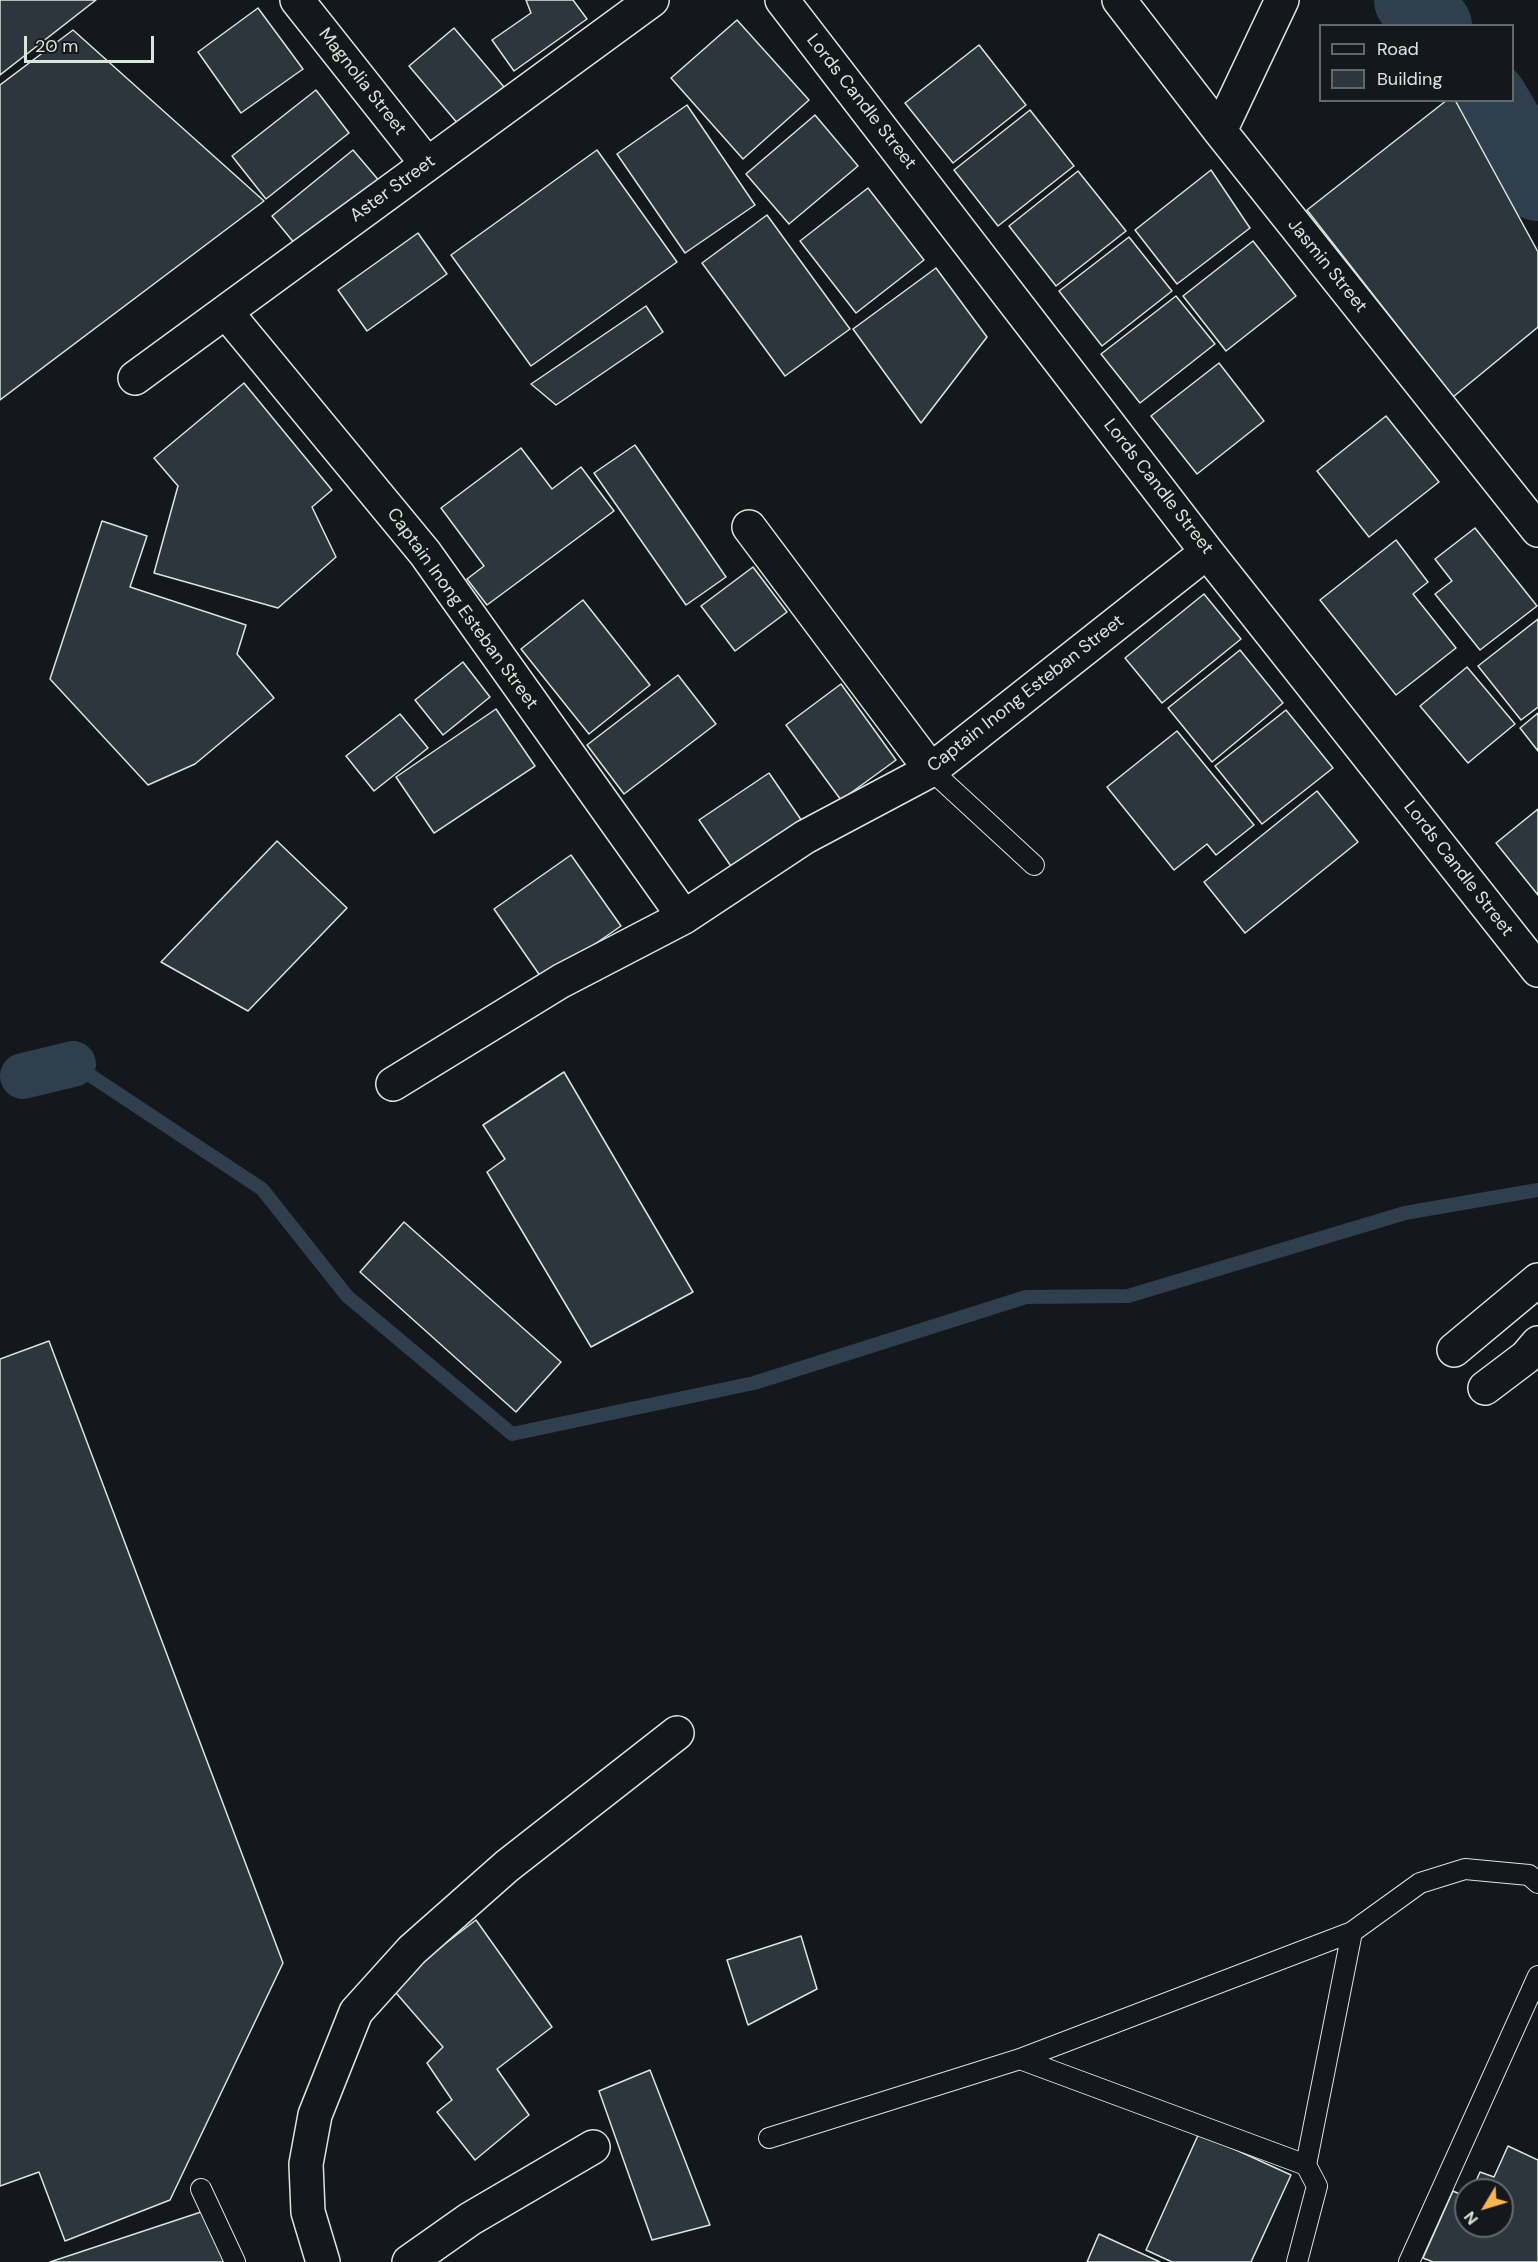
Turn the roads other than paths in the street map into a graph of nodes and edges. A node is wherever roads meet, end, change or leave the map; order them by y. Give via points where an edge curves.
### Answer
1 (297, 0) edge
2 (782, 0) edge
3 (1119, 0) edge
4 (1282, 0) edge
5 (642, 3) edge
6 (1220, 131) junction
7 (427, 164) junction
8 (226, 312) junction
9 (135, 378) dead end
10 (748, 527) dead end
11 (1538, 530) edge
12 (1207, 552) junction
13 (931, 770) junction
14 (1034, 865) dead end
15 (684, 917) junction
16 (1538, 970) edge
17 (393, 1084) dead end
18 (1538, 1280) edge
19 (1538, 1343) edge
20 (1454, 1350) dead end
21 (1485, 1388) dead end
22 (677, 1733) dead end
23 (1538, 1883) edge
24 (1352, 1932) junction
25 (1538, 1976) edge
26 (1020, 2059) junction
27 (769, 2138) dead end
28 (593, 2147) dead end
29 (1306, 2165) junction
30 (201, 2189) dead end
31 (235, 2262) edge
32 (323, 2262) edge
33 (409, 2262) edge
34 (1297, 2262) edge
35 (1409, 2262) edge

1 - 7 street, Magnolia Street
2 - 12 street, Lords Candle Street
3 - 6 street, Jasmin Street
4 - 6 street
5 - 7 street, Aster Street
6 - 11 street, Jasmin Street
7 - 8 street, Aster Street
8 - 9 street, Aster Street
8 - 15 street, Captain Inong Esteban Street via 425,553
10 - 13 street
12 - 13 street, Captain Inong Esteban Street
12 - 16 street, Lords Candle Street
13 - 14 lane
13 - 15 street, Captain Inong Esteban Street via 805,837
15 - 17 street, Captain Inong Esteban Street via 561,981
18 - 20 street
19 - 21 street
22 - 32 street via 507,1866 412,1950 356,2012 315,2115 306,2164 308,2212
23 - 24 lane via 1529,1875 1465,1869 1420,1882
24 - 26 lane
24 - 29 lane
25 - 35 lane
26 - 27 lane
26 - 29 lane
28 - 33 street via 470,2219
29 - 34 lane via 1317,2186
30 - 31 lane

